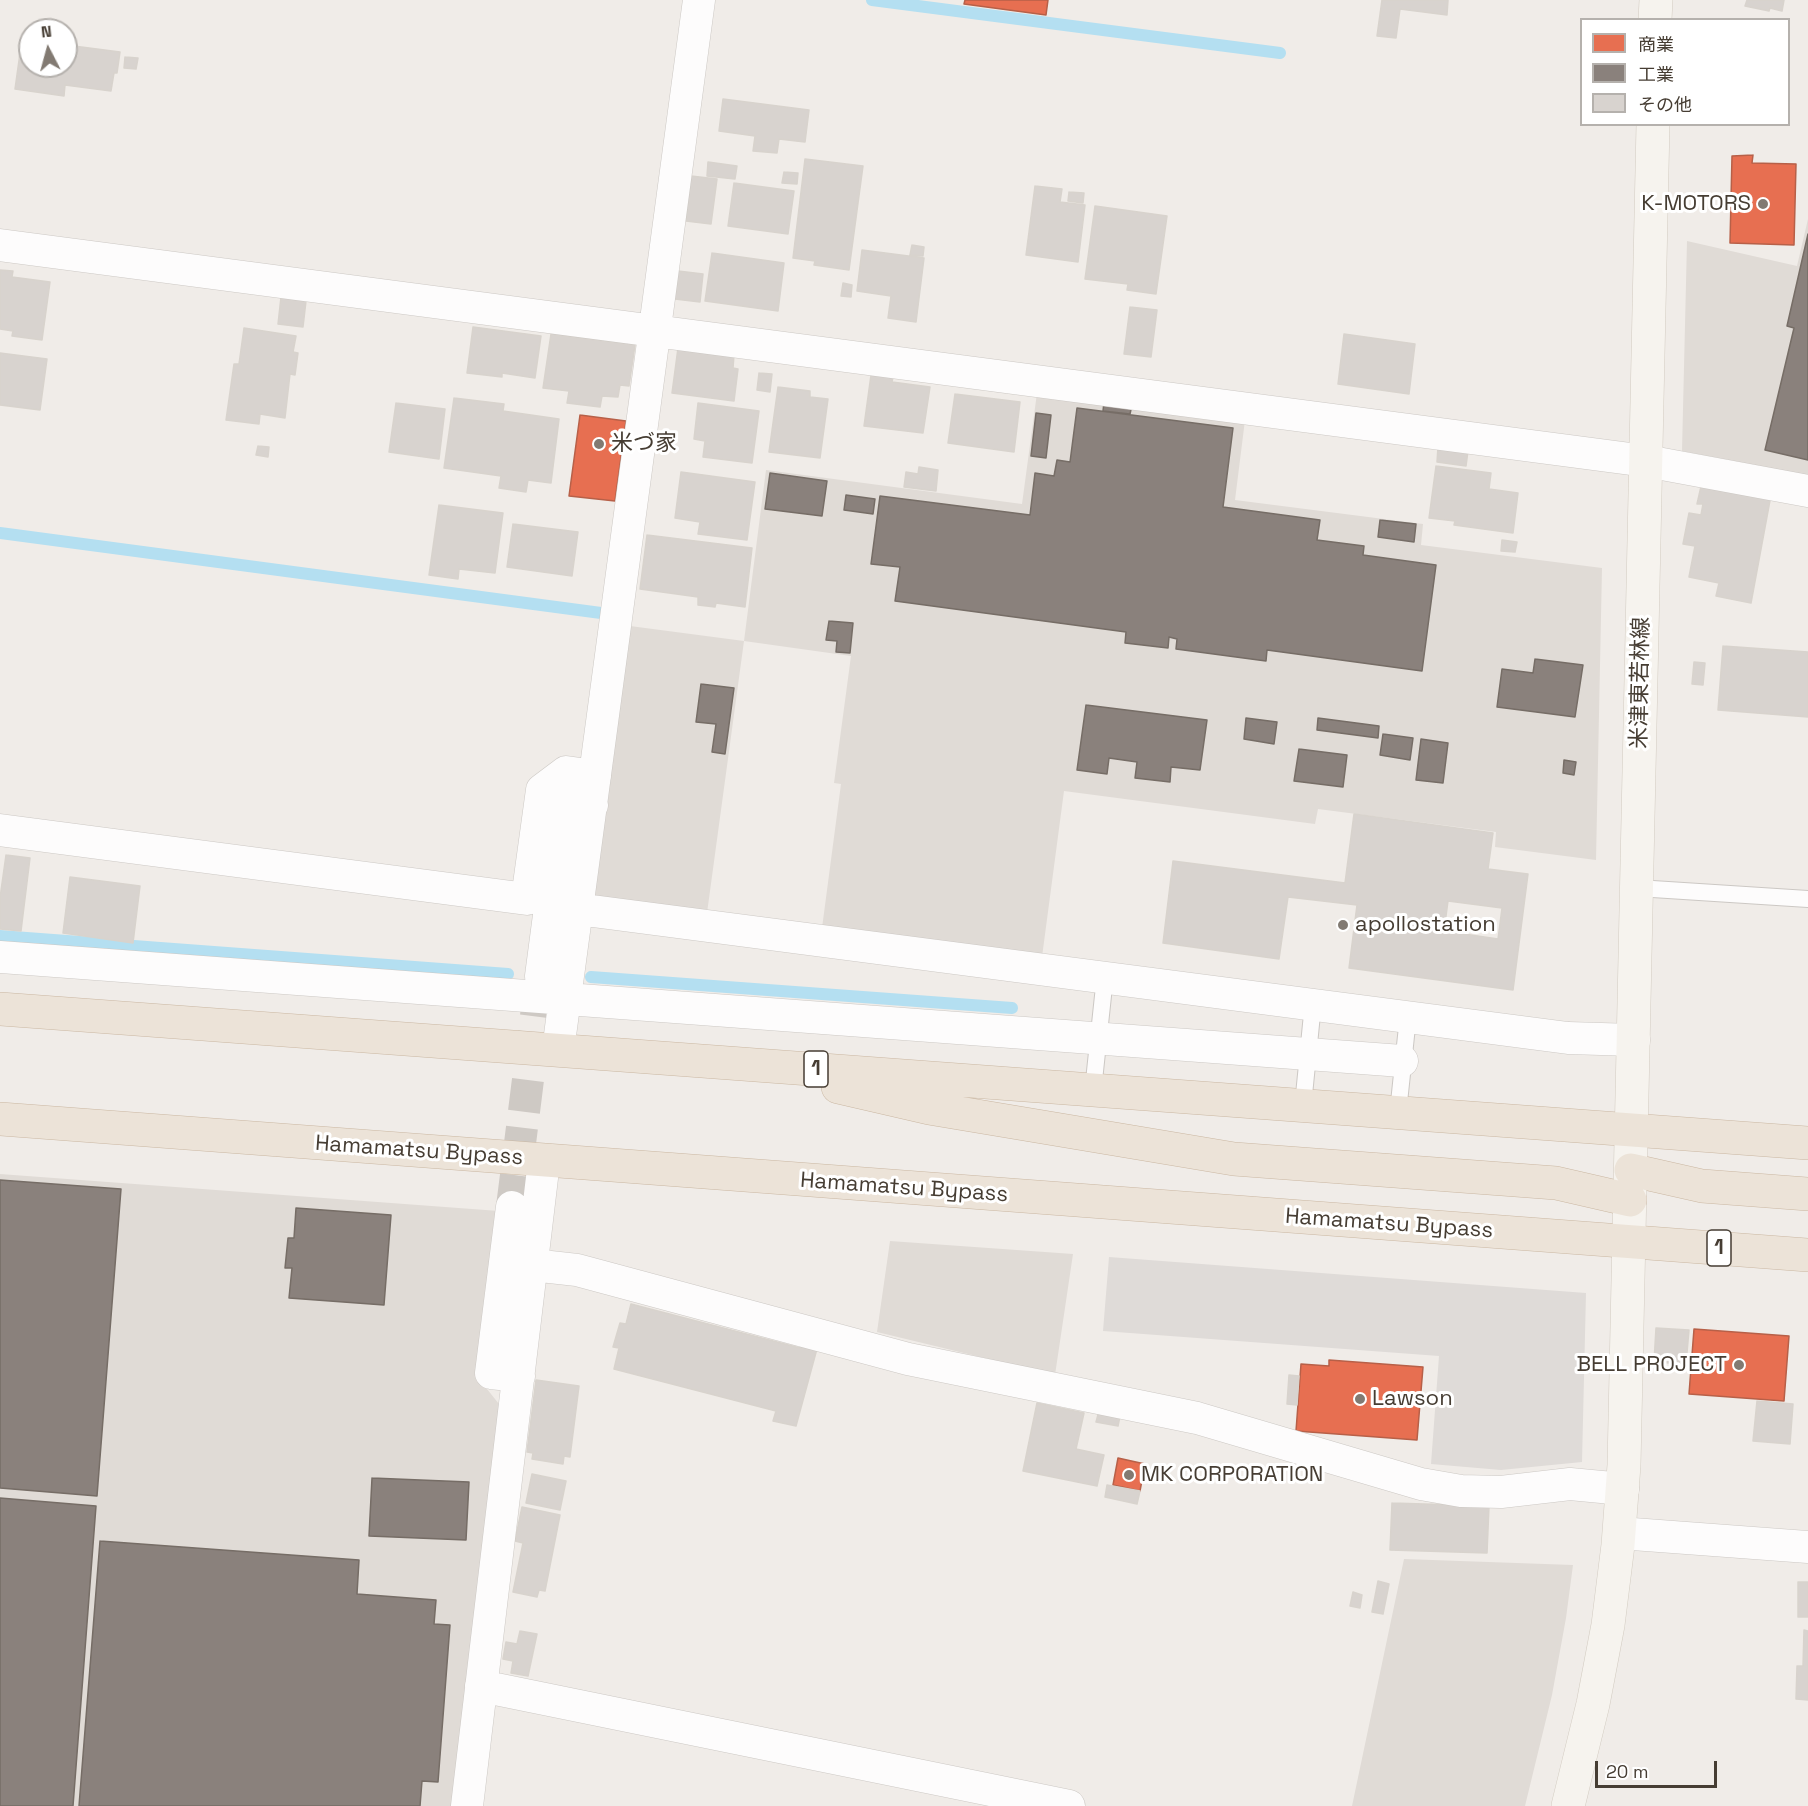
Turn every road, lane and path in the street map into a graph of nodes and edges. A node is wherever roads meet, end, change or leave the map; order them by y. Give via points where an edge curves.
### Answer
1 (699, 0) edge
2 (1656, 0) edge
3 (1655, 18) edge
4 (1653, 126) edge
5 (0, 245) edge
6 (654, 331) junction
7 (1646, 460) junction
8 (1808, 491) edge
9 (593, 790) junction
10 (0, 830) edge
11 (1637, 888) junction
12 (1808, 899) edge
13 (578, 909) junction
14 (0, 957) edge
15 (541, 976) tunnel mouth
16 (1105, 977) junction
17 (565, 999) junction
18 (1313, 1005) junction
19 (0, 1008) edge
20 (1408, 1017) junction
21 (1097, 1039) junction
22 (1634, 1040) junction
23 (558, 1050) junction
24 (1307, 1054) junction
25 (1402, 1061) junction
26 (724, 1062) junction
27 (1093, 1090) junction
28 (1303, 1105) junction
29 (1398, 1112) junction
30 (0, 1119) edge
31 (1632, 1130) junction
32 (1808, 1143) edge
33 (544, 1161) junction
34 (1631, 1185) junction
35 (1808, 1194) edge
36 (512, 1207) tunnel mouth
37 (1629, 1242) junction
38 (1808, 1255) edge
39 (532, 1265) junction
40 (519, 1376) junction
41 (1623, 1489) junction
42 (1619, 1533) junction
43 (1808, 1547) edge
44 (481, 1686) junction
45 (466, 1806) edge
46 (1069, 1806) edge
47 (1569, 1806) edge

1 - 6 street
2 - 3 main road
4 - 7 main road, 米津東若林線
5 - 6 street
6 - 7 street
6 - 9 street
7 - 8 street
7 - 11 main road, 米津東若林線
9 - 10 street via 566,772 542,790 527,899
9 - 13 street
9 - 15 street via 564,801
11 - 12 lane
11 - 22 main road, 米津東若林線
13 - 16 street
13 - 17 street
14 - 17 street
16 - 18 street
16 - 21 lane
17 - 21 street
17 - 23 street
18 - 20 street
18 - 24 lane
19 - 23 highway, 1
20 - 22 street via 1568,1038
20 - 25 lane
21 - 24 street
21 - 27 lane
22 - 31 main road, 米津東若林線
23 - 26 highway, 1
24 - 25 street
24 - 28 lane
25 - 29 lane
26 - 27 highway, 1
26 - 34 highway via 929,1108 1234,1159
27 - 28 highway, 1
28 - 29 highway, 1
29 - 31 highway, 1
30 - 33 highway, Hamamatsu Bypass / 1
31 - 32 highway, 1
31 - 34 main road, 米津東若林線
33 - 37 highway, Hamamatsu Bypass / 1
33 - 39 street
34 - 35 highway
34 - 37 main road, 米津東若林線
36 - 40 street via 491,1373
37 - 38 highway, Hamamatsu Bypass / 1
37 - 41 main road, 米津東若林線
39 - 40 street
39 - 41 street via 577,1270 908,1359 1197,1418 1421,1484 1461,1491 1570,1485
40 - 44 street
41 - 42 main road, 米津東若林線
42 - 43 street
42 - 47 main road, 米津東若林線 via 1608,1625
44 - 45 street
44 - 46 street

